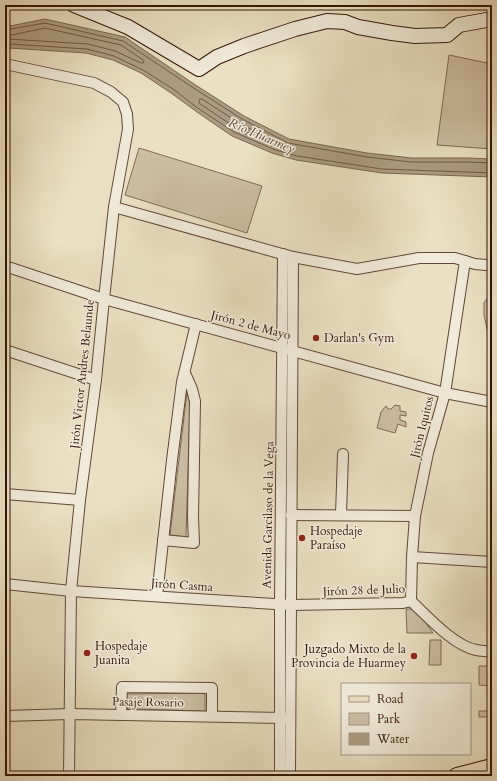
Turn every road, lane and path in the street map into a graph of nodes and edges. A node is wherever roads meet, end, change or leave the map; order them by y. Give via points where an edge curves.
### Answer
1 (74, 5) edge
2 (492, 19) edge
3 (5, 64) edge
4 (114, 207) junction
5 (288, 255) junction
6 (465, 260) junction
7 (492, 264) edge
8 (5, 266) edge
9 (104, 299) junction
10 (196, 324) junction
11 (287, 349) junction
12 (5, 350) edge
13 (185, 373) junction
14 (96, 380) junction
15 (445, 393) junction
16 (492, 402) edge
17 (343, 454) dead end
18 (5, 494) edge
19 (80, 500) junction
20 (291, 515) junction
21 (341, 515) junction
22 (415, 516) junction
23 (163, 540) junction
24 (412, 557) junction
25 (492, 562) edge
26 (5, 584) edge
27 (71, 591) junction
28 (157, 596) junction
29 (411, 601) junction
30 (280, 604) junction
31 (291, 605) junction
32 (492, 652) edge
33 (70, 714) junction
34 (121, 714) junction
35 (5, 716) edge
36 (212, 716) junction
37 (285, 718) junction
38 (492, 767) edge
39 (69, 776) edge
40 (280, 776) edge
41 (290, 776) edge
42 (458, 776) edge

1 - 2 street via 128,27 199,69 217,57 244,46 327,21 415,36 447,35 459,25
3 - 4 street, Jirón Victor Andres Belaunde via 94,83 112,92 123,102 128,129
4 - 5 street
4 - 9 street, Jirón Victor Andres Belaunde
5 - 6 street via 357,269 419,258
5 - 11 street, Avenida Garcilaso de la Vega
6 - 7 street via 475,264
6 - 15 street, Jirón Iquitos
8 - 9 street, Jirón 2 de Mayo
9 - 10 street, Jirón 2 de Mayo
9 - 14 street, Jirón Victor Andres Belaunde
10 - 11 street, Jirón 2 de Mayo
10 - 13 street
11 - 15 street, Jirón 2 de Mayo
11 - 20 street, Avenida Garcilaso de la Vega
11 - 30 street, Avenida Garcilaso de la Vega
12 - 14 street
13 - 23 street
13 - 23 street via 195,401 194,542
14 - 19 street, Jirón Victor Andres Belaunde
15 - 16 street, Jirón 2 de Mayo
15 - 22 street, Jirón Iquitos via 428,453
17 - 21 street
18 - 19 street
19 - 27 street, Jirón Victor Andres Belaunde
20 - 21 street
20 - 31 street, Avenida Garcilaso de la Vega
21 - 22 street
22 - 24 street, Jirón Iquitos
23 - 28 street
24 - 25 street
24 - 29 street, Jirón Iquitos
26 - 27 street, Jirón Casma
27 - 28 street, Jirón Casma
27 - 33 street, Jirón Victor Andres Belaunde
28 - 30 street, Jirón Casma
29 - 31 street, Jirón 28 de Julio
29 - 32 street, Jirón 28 de Julio via 460,644 475,650
30 - 31 street, Jirón Casma
30 - 37 street, Avenida Garcilaso de la Vega
31 - 37 street, Avenida Garcilaso de la Vega
33 - 34 street, Pasaje Rosario
33 - 35 street, Pasaje Rosario
33 - 39 street, Jirón Victor Andres Belaunde
34 - 36 street, Pasaje Rosario
34 - 36 street via 122,687 212,688
36 - 37 street, Pasaje Rosario
37 - 40 street, Avenida Garcilaso de la Vega
37 - 41 street, Avenida Garcilaso de la Vega
38 - 42 main road

